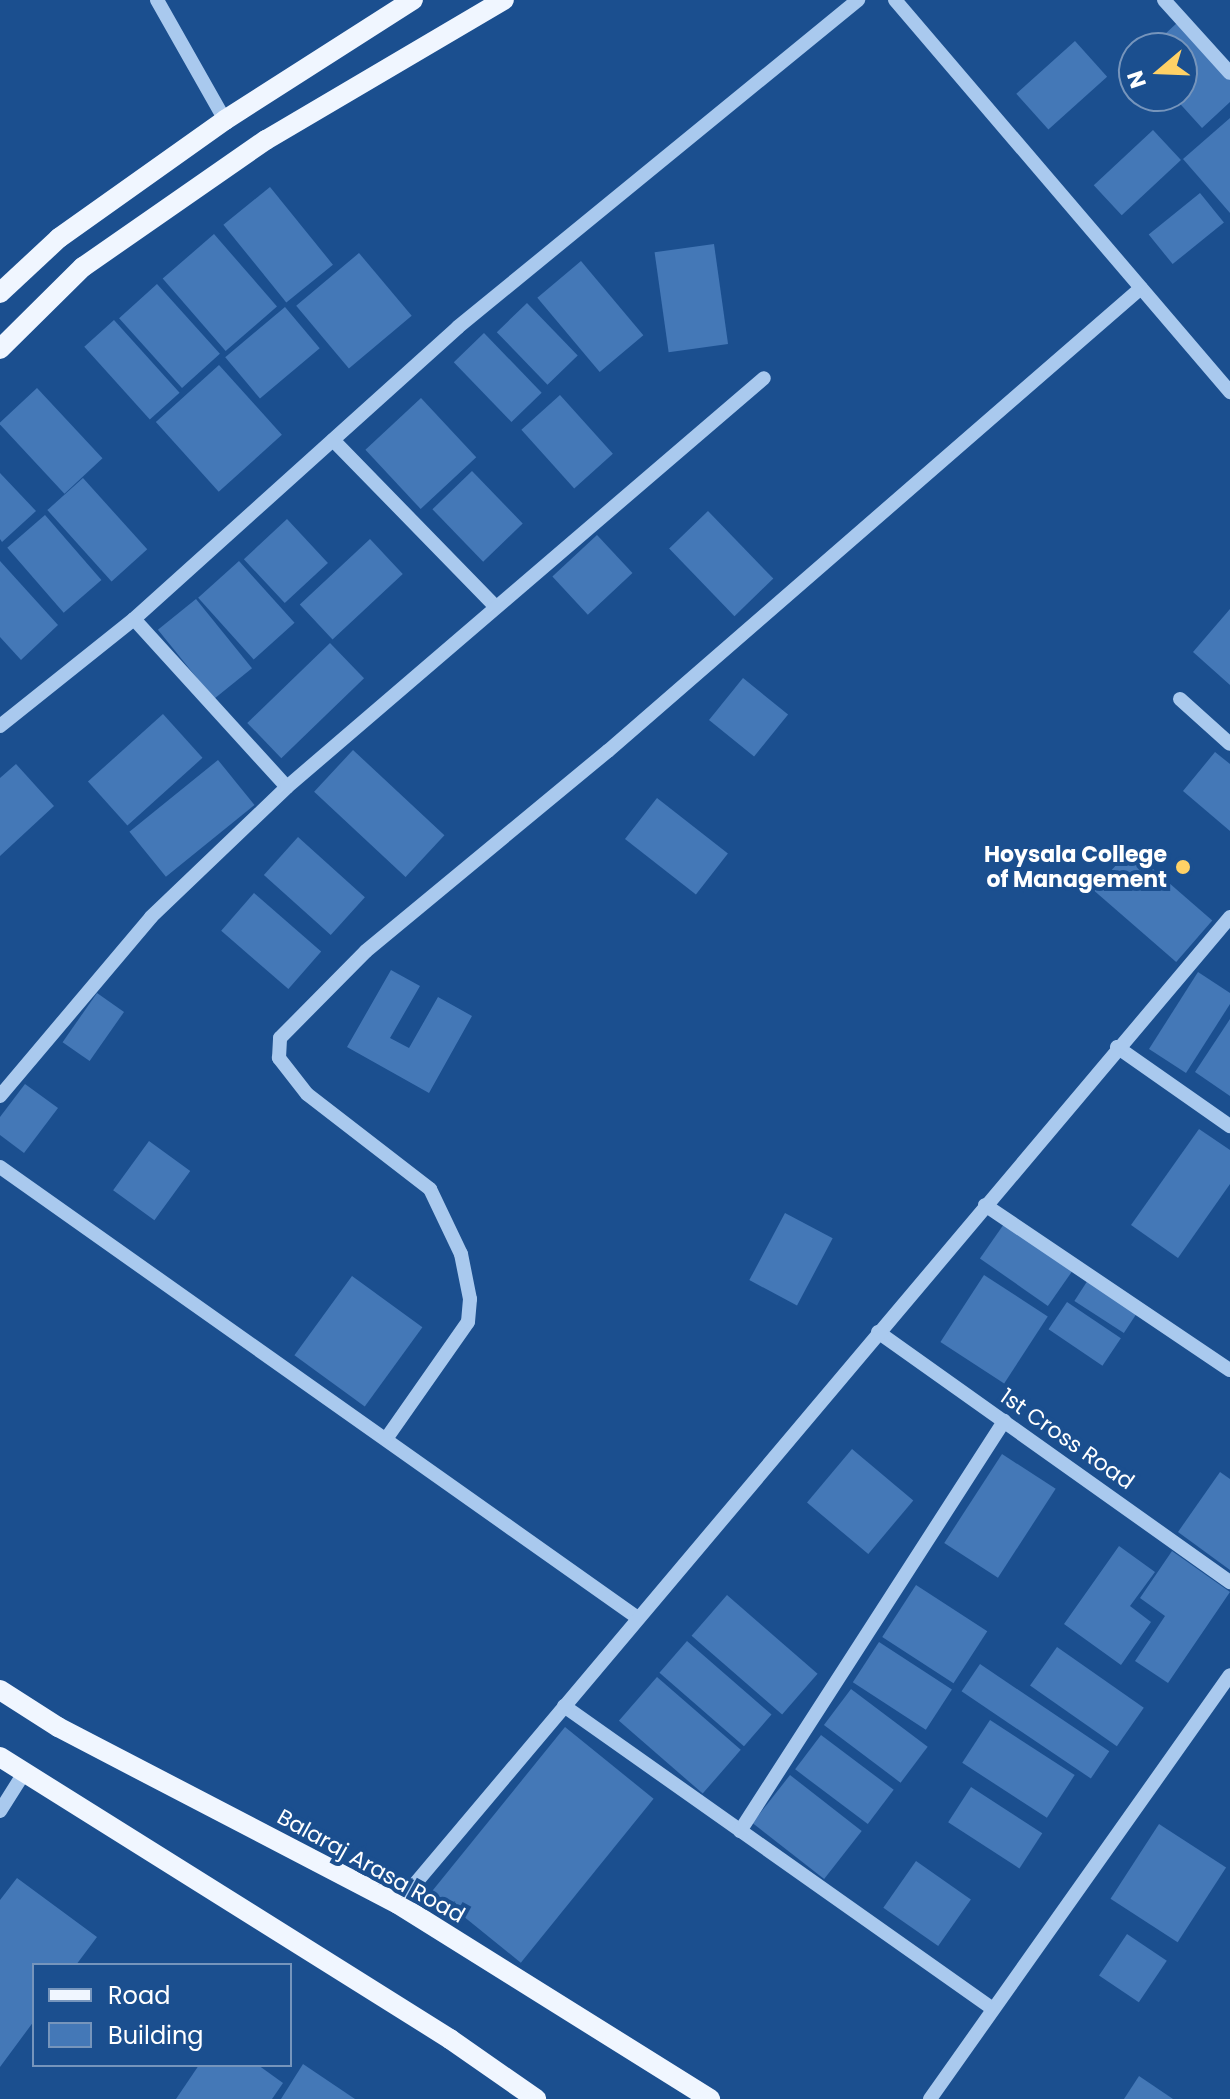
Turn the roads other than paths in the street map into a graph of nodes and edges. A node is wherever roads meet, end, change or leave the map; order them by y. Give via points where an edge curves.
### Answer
1 (157, 0) edge
2 (413, 0) edge
3 (504, 0) edge
4 (858, 0) edge
5 (895, 0) edge
6 (1164, 0) edge
7 (1230, 73) edge
8 (225, 120) junction
9 (1141, 288) junction
10 (0, 293) edge
11 (0, 349) edge
12 (764, 378) dead end
13 (1230, 392) edge
14 (333, 440) junction
15 (495, 606) junction
16 (134, 619) junction
17 (1180, 699) dead end
18 (0, 726) edge
19 (1230, 744) edge
20 (287, 787) junction
21 (1230, 917) edge
22 (1117, 1047) junction
23 (0, 1096) edge
24 (1230, 1126) edge
25 (0, 1167) edge
26 (985, 1205) junction
27 (878, 1332) junction
28 (1230, 1370) edge
29 (1004, 1421) junction
30 (386, 1439) junction
31 (1230, 1582) edge
32 (638, 1618) junction
33 (1230, 1675) edge
34 (0, 1690) edge
35 (564, 1706) junction
36 (0, 1757) edge
37 (24, 1773) junction
38 (0, 1811) edge
39 (740, 1831) junction
40 (398, 1904) junction
41 (993, 2009) junction
42 (536, 2099) edge
43 (710, 2099) edge
44 (930, 2099) edge

1 - 8 street
2 - 8 main road
3 - 11 main road via 253,149 83,267
4 - 14 street via 458,327
5 - 9 street
6 - 7 street
8 - 10 main road via 59,238
9 - 13 street
9 - 30 street via 608,751 366,951 280,1038 279,1058 307,1094 430,1189 461,1254 470,1299 468,1322
12 - 15 street
14 - 15 street
14 - 16 street
15 - 20 street
16 - 18 street
16 - 20 street
17 - 19 street
20 - 23 street via 151,917
21 - 22 street
22 - 24 street
22 - 26 street
25 - 30 street
26 - 27 street
26 - 28 street
27 - 29 street, 1st Cross Road
27 - 32 street
29 - 31 street, 1st Cross Road
29 - 39 street
30 - 32 street
32 - 35 street
33 - 41 street
34 - 40 main road, Balaraj Arasa Road via 58,1727
35 - 39 street
35 - 40 street
36 - 37 main road
37 - 38 street
37 - 42 main road via 450,2039
39 - 41 street
40 - 43 main road, Balaraj Arasa Road
41 - 44 street

